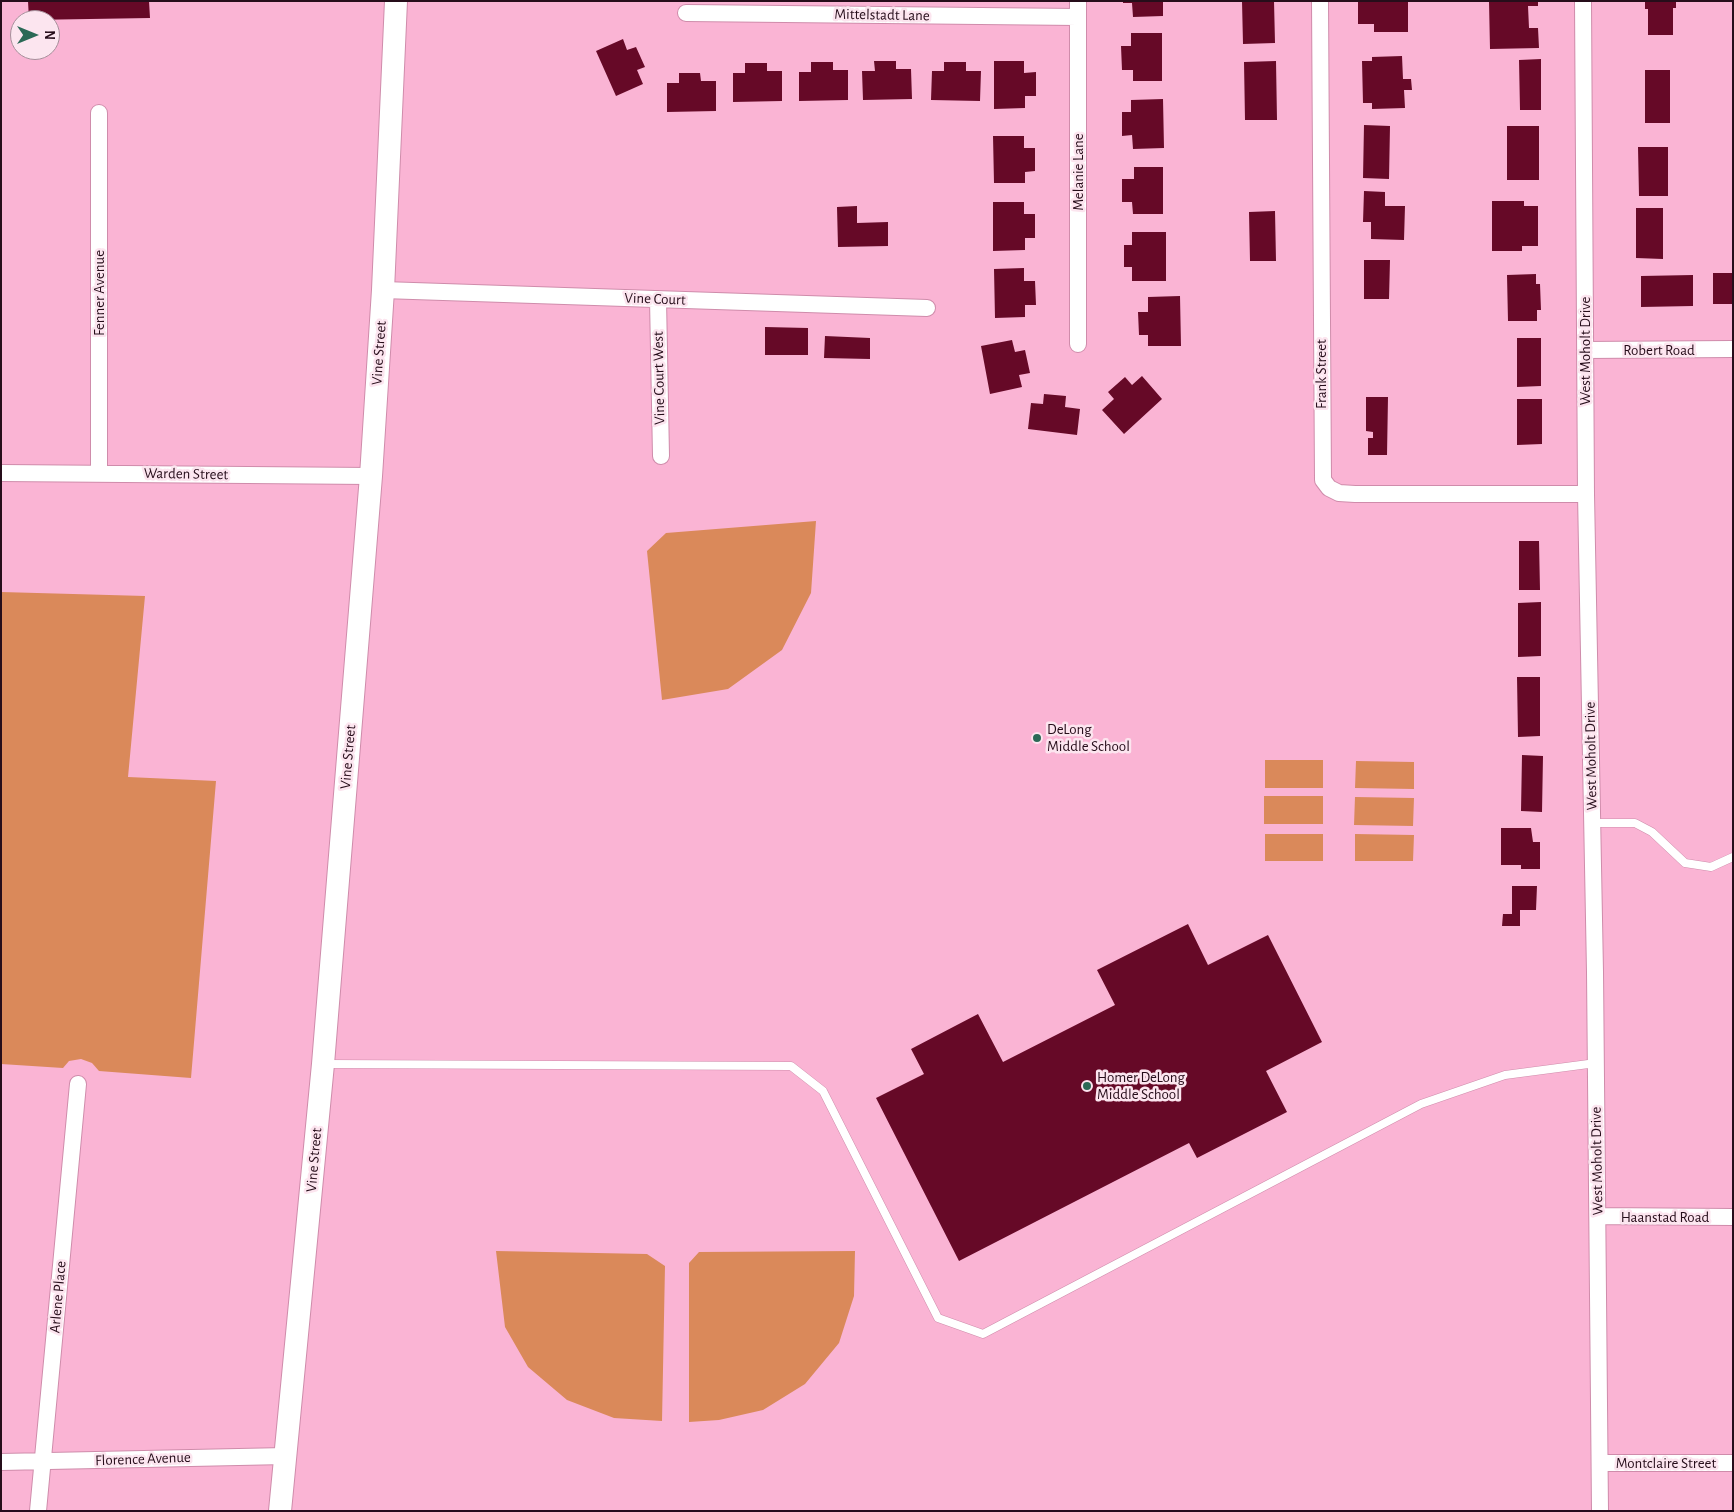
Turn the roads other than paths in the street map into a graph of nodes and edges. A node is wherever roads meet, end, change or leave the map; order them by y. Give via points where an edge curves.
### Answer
1 (396, 1) edge
2 (1320, 1) edge
3 (1583, 1) edge
4 (1078, 9) edge
5 (686, 13) dead end
6 (99, 113) dead end
7 (383, 290) junction
8 (658, 299) junction
9 (927, 308) dead end
10 (1078, 344) dead end
11 (1585, 350) junction
12 (1733, 350) edge
13 (661, 456) dead end
14 (1, 473) edge
15 (99, 473) junction
16 (371, 476) junction
17 (1586, 494) junction
18 (1592, 823) junction
19 (1733, 858) edge
20 (1596, 1063) junction
21 (323, 1064) junction
22 (78, 1084) dead end
23 (1598, 1216) junction
24 (1733, 1217) edge
25 (286, 1456) junction
26 (1, 1462) edge
27 (43, 1462) junction
28 (1600, 1463) junction
29 (1733, 1463) edge
30 (38, 1511) edge
31 (280, 1511) edge
32 (1600, 1511) edge

1 - 7 street, Vine Street
2 - 17 street, Frank Street via 1323,480 1339,493 1355,494
3 - 11 street, West Moholt Drive
4 - 5 street, Mittelstadt Lane
4 - 10 street, Melanie Lane
6 - 15 street, Fenner Avenue
7 - 8 street, Vine Court
7 - 16 street, Vine Street
8 - 9 street, Vine Court
8 - 13 street, Vine Court West
11 - 12 street, Robert Road
11 - 17 street, West Moholt Drive
14 - 15 street, Warden Street
15 - 16 street, Warden Street
16 - 21 street, Vine Street
17 - 18 street, West Moholt Drive
18 - 19 lane via 1635,823 1652,832 1685,863 1711,868
18 - 20 street, West Moholt Drive
20 - 21 lane via 1505,1075 1421,1104 983,1334 938,1318 823,1091 792,1066
20 - 23 street, West Moholt Drive
21 - 25 street, Vine Street
22 - 27 street, Arlene Place
23 - 24 street, Haanstad Road
23 - 28 street, West Moholt Drive
25 - 27 street, Florence Avenue
25 - 31 street, Vine Street
26 - 27 street, Florence Avenue
27 - 30 street, Arlene Place
28 - 29 street, Montclaire Street
28 - 32 street, West Moholt Drive

